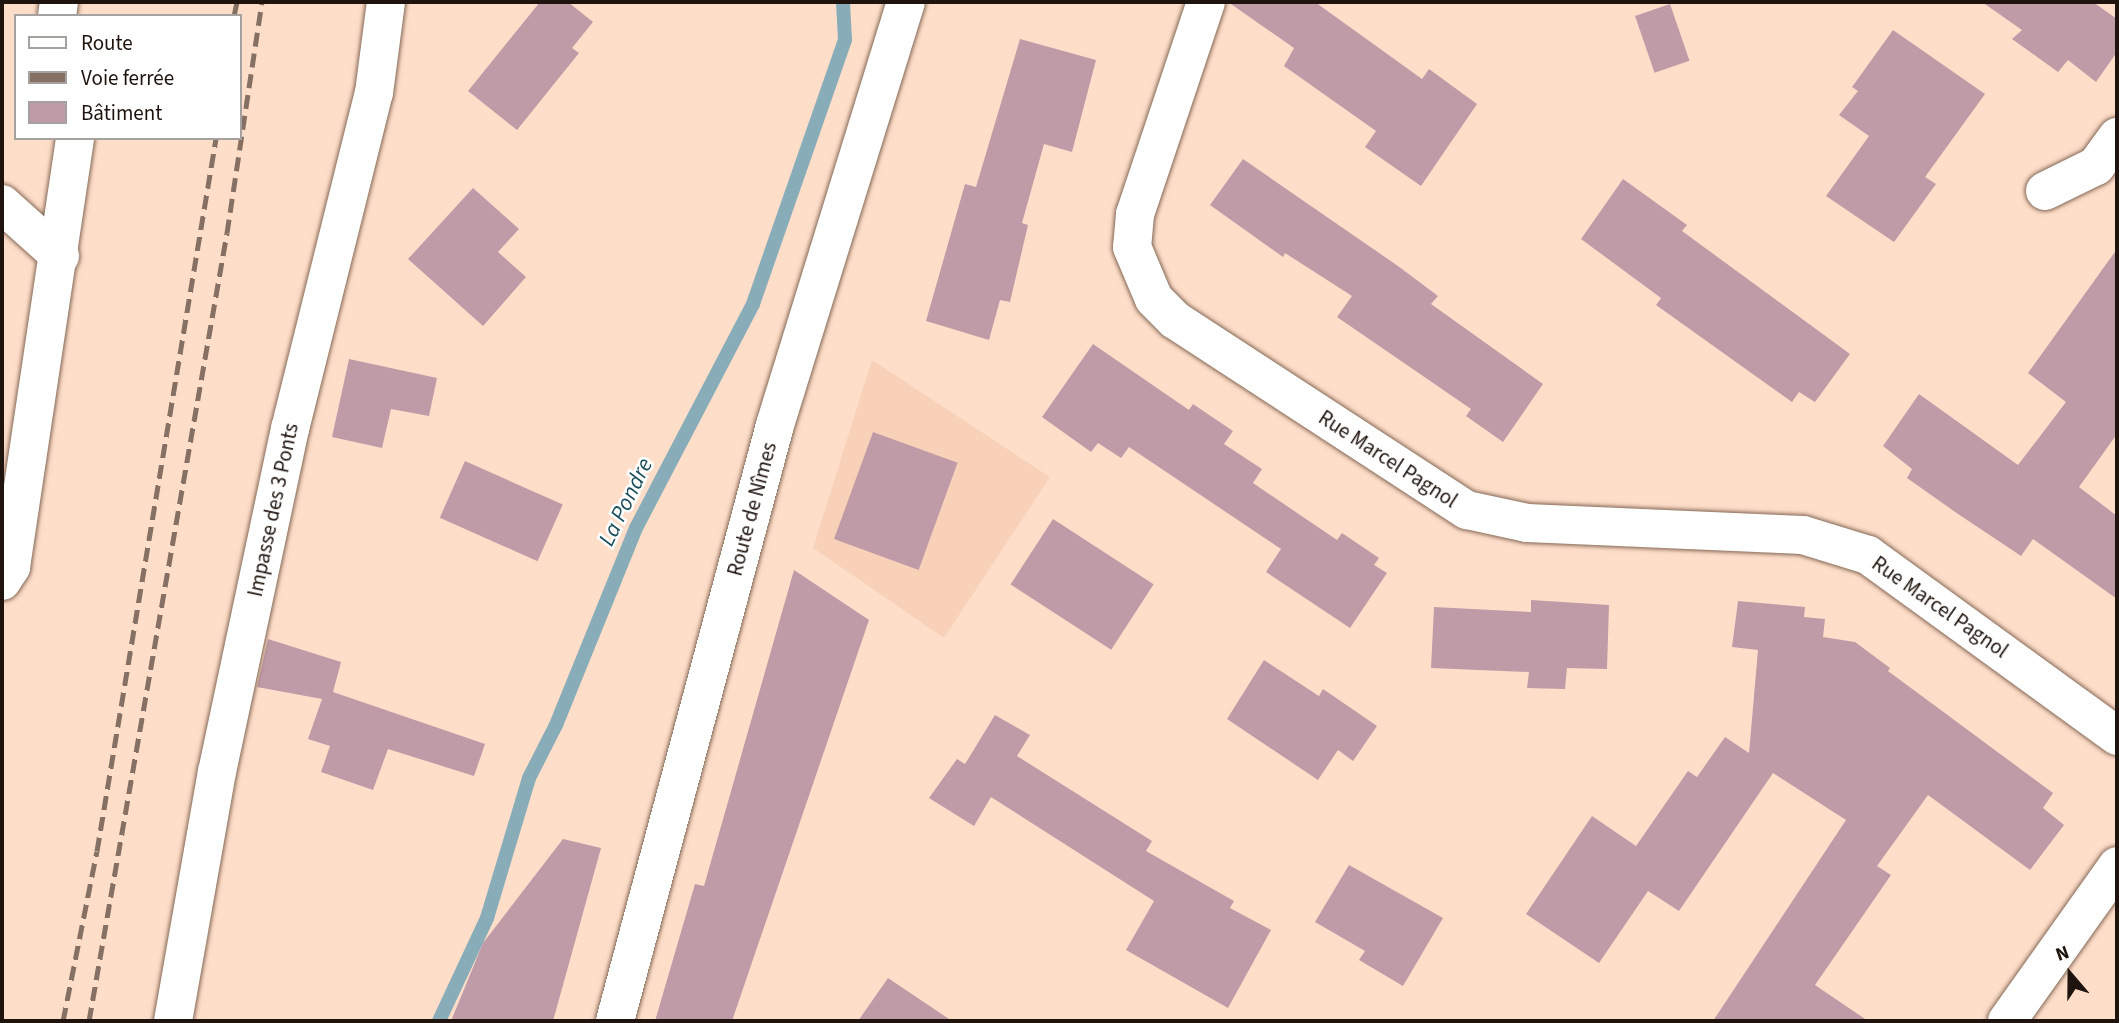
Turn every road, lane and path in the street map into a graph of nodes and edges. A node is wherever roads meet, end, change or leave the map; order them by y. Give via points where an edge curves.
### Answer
1 (386, 2) edge
2 (906, 2) edge
3 (1206, 2) edge
4 (2117, 137) edge
5 (75, 140) edge
6 (2045, 191) dead end
7 (2, 204) edge
8 (60, 256) junction
9 (2, 581) edge
10 (2117, 736) edge
11 (2117, 866) edge
12 (173, 1021) edge
13 (615, 1021) edge
14 (2007, 1021) edge

1 - 12 street, Impasse des 3 Ponts via 374,93 290,429 217,772
2 - 13 street, Route de Nîmes via 775,425
3 - 10 street, Rue Marcel Pagnol via 1135,214 1132,247 1154,299 1175,320 1467,510 1527,523 1802,535 1868,555
4 - 6 street via 2096,166
5 - 8 street
7 - 8 street
8 - 9 street via 11,567
11 - 14 street

